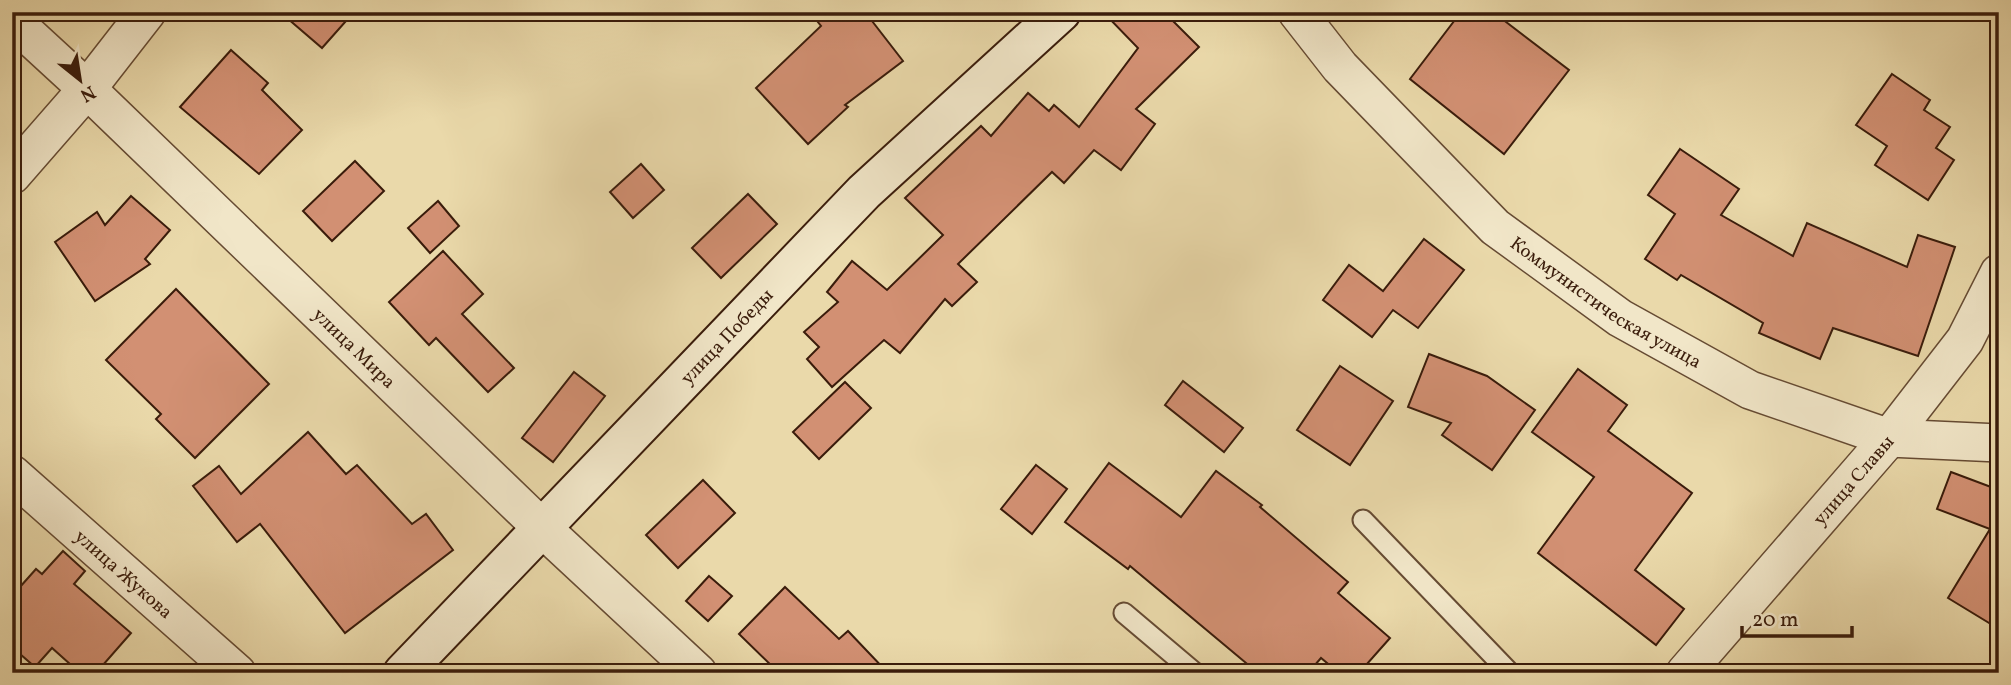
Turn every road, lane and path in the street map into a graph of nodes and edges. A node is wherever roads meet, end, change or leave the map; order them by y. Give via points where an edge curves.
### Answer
1 (147, 12) edge
2 (1061, 12) edge
3 (1297, 12) edge
4 (12, 20) edge
5 (87, 89) junction
6 (12, 175) edge
7 (1999, 273) edge
8 (1889, 438) junction
9 (1999, 443) edge
10 (12, 474) edge
11 (1363, 520) dead end
12 (541, 527) junction
13 (1124, 613) dead end
14 (237, 673) edge
15 (403, 673) edge
16 (698, 673) edge
17 (1195, 673) edge
18 (1510, 673) edge
19 (1685, 673) edge

1 - 5 street
2 - 12 street, улица Победы via 864,192
3 - 8 street, Коммунистическая улица via 1340,67 1495,227 1620,318 1750,390
4 - 5 street, улица Мира
5 - 6 street
5 - 12 street, улица Мира
7 - 8 street, улица Славы via 1965,341
8 - 9 street, Коммунистическая улица
8 - 19 street, улица Славы
10 - 14 street, улица Жукова
11 - 18 lane
12 - 15 street, улица Победы
12 - 16 street, улица Мира
13 - 17 lane

